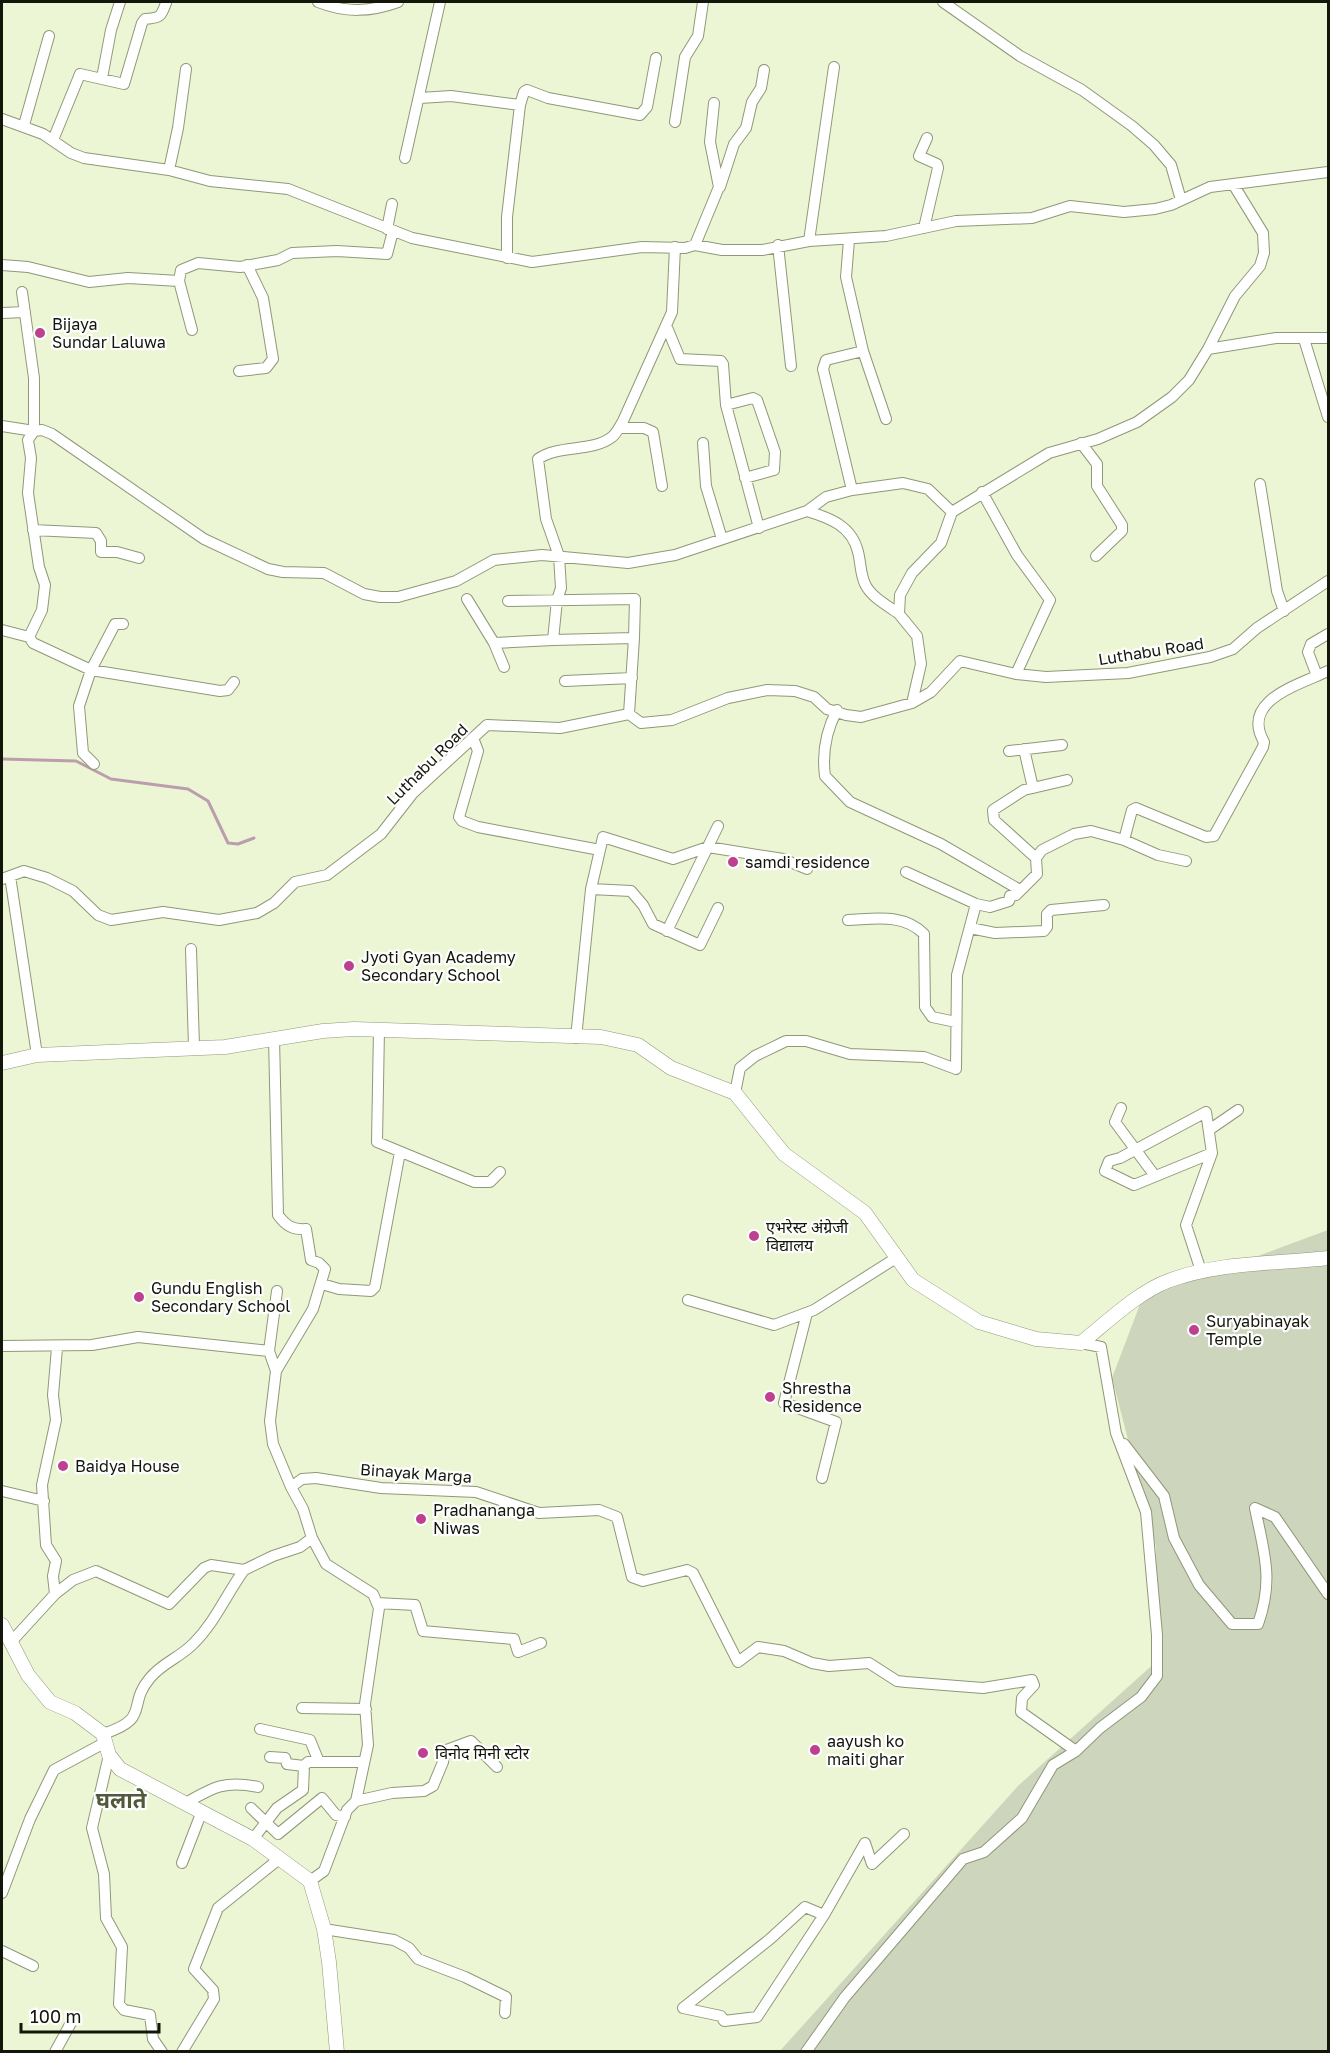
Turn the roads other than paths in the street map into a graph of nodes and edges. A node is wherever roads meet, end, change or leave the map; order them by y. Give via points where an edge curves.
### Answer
1 (120, 2) edge
2 (318, 2) edge
3 (398, 2) edge
4 (440, 2) edge
5 (703, 2) edge
6 (943, 2) edge
7 (166, 3) edge
8 (49, 36) dead end
9 (656, 58) dead end
10 (834, 67) dead end
11 (186, 69) dead end
12 (764, 70) dead end
13 (102, 78) junction
14 (420, 98) junction
15 (714, 103) dead end
16 (520, 105) junction
17 (2, 119) edge
18 (675, 122) dead end
19 (24, 125) junction
20 (927, 138) dead end
21 (53, 140) junction
22 (405, 158) dead end
23 (169, 170) junction
24 (1329, 172) edge
25 (1233, 184) junction
26 (719, 187) junction
27 (1181, 200) junction
28 (392, 204) dead end
29 (924, 228) junction
30 (390, 230) junction
31 (849, 240) junction
32 (809, 242) junction
33 (695, 245) junction
34 (778, 245) junction
35 (675, 247) junction
36 (507, 258) junction
37 (2, 265) edge
38 (247, 265) junction
39 (179, 281) junction
40 (22, 292) dead end
41 (25, 312) junction
42 (2, 313) edge
43 (666, 325) junction
44 (192, 330) dead end
45 (1329, 338) edge
46 (1304, 339) junction
47 (1208, 349) junction
48 (863, 351) junction
49 (791, 366) dead end
50 (239, 370) dead end
51 (726, 405) junction
52 (1329, 417) edge
53 (886, 419) dead end
54 (2, 426) edge
55 (619, 428) junction
56 (33, 431) junction
57 (704, 443) dead end
58 (1081, 443) junction
59 (745, 478) junction
60 (1260, 484) dead end
61 (662, 486) dead end
62 (852, 490) junction
63 (982, 492) junction
64 (807, 511) junction
65 (952, 512) junction
66 (759, 528) junction
67 (33, 530) junction
68 (722, 539) junction
69 (559, 556) junction
70 (1096, 556) dead end
71 (139, 558) dead end
72 (1329, 581) edge
73 (467, 599) dead end
74 (557, 600) junction
75 (508, 601) dead end
76 (1284, 610) junction
77 (899, 614) junction
78 (123, 624) dead end
79 (2, 630) edge
80 (1329, 634) edge
81 (28, 638) junction
82 (634, 638) junction
83 (553, 640) junction
84 (494, 643) junction
85 (504, 667) dead end
86 (91, 670) junction
87 (1329, 672) edge
88 (1016, 674) junction
89 (1317, 676) junction
90 (632, 678) junction
91 (565, 681) dead end
92 (234, 682) dead end
93 (912, 703) junction
94 (837, 710) junction
95 (629, 714) junction
96 (473, 738) junction
97 (1062, 745) dead end
98 (1024, 749) junction
99 (1009, 751) dead end
100 (94, 764) dead end
101 (1067, 780) dead end
102 (1033, 788) junction
103 (718, 826) dead end
104 (1124, 840) junction
105 (708, 847) junction
106 (600, 849) junction
107 (1036, 858) junction
108 (1185, 861) dead end
109 (807, 869) dead end
110 (906, 872) dead end
111 (6, 877) edge
112 (591, 889) junction
113 (1020, 890) junction
114 (976, 904) junction
115 (1104, 905) dead end
116 (718, 908) dead end
117 (848, 920) dead end
118 (970, 928) junction
119 (668, 931) junction
120 (191, 949) dead end
121 (956, 1022) junction
122 (379, 1029) junction
123 (274, 1038) junction
124 (576, 1038) junction
125 (194, 1047) junction
126 (37, 1055) junction
127 (2, 1063) edge
128 (735, 1093) junction
129 (1121, 1108) dead end
130 (1238, 1110) dead end
131 (1209, 1130) junction
132 (1136, 1148) junction
133 (400, 1152) junction
134 (1212, 1153) junction
135 (500, 1172) dead end
136 (1155, 1176) junction
137 (896, 1258) junction
138 (1329, 1258) edge
139 (1201, 1271) junction
140 (322, 1284) junction
141 (277, 1291) dead end
142 (688, 1300) dead end
143 (807, 1312) junction
144 (1080, 1343) junction
145 (2, 1346) edge
146 (57, 1348) junction
147 (269, 1351) junction
148 (276, 1371) junction
149 (1116, 1433) junction
150 (822, 1478) dead end
151 (291, 1487) junction
152 (2, 1491) edge
153 (44, 1501) junction
154 (312, 1538) junction
155 (244, 1570) junction
156 (55, 1594) junction
157 (1329, 1594) edge
158 (377, 1603) junction
159 (2, 1625) edge
160 (10, 1642) junction
161 (541, 1642) dead end
162 (302, 1708) dead end
163 (366, 1709) junction
164 (261, 1729) dead end
165 (106, 1744) junction
166 (1076, 1751) junction
167 (270, 1757) dead end
168 (319, 1762) junction
169 (363, 1762) junction
170 (304, 1766) junction
171 (497, 1767) dead end
172 (258, 1786) dead end
173 (356, 1801) junction
174 (186, 1803) junction
175 (252, 1808) dead end
176 (202, 1811) junction
177 (345, 1817) junction
178 (266, 1821) junction
179 (904, 1834) dead end
180 (253, 1839) junction
181 (279, 1859) junction
182 (182, 1863) dead end
183 (310, 1881) junction
184 (2, 1893) edge
185 (824, 1915) junction
186 (324, 1929) junction
187 (2, 1951) edge
188 (33, 1966) dead end
189 (504, 2013) dead end
190 (72, 2021) dead end
191 (55, 2052) edge
192 (162, 2052) edge
193 (182, 2052) edge
194 (337, 2052) edge
195 (806, 2052) edge

1 - 13 street
2 - 3 street via 363,11
4 - 14 street
5 - 18 street via 698,36 685,57
6 - 27 street via 1020,57 1083,90 1132,126 1171,165
7 - 13 street via 162,16 142,23 124,84
8 - 19 street
9 - 16 street via 647,107 640,115 548,98 527,90
10 - 32 street
11 - 23 street
12 - 26 street via 746,129 734,144
13 - 21 street via 80,74
14 - 16 street via 452,96
14 - 22 street
15 - 26 street via 710,142
16 - 36 street via 507,217
17 - 19 street
19 - 21 street
20 - 29 street via 919,156 938,168
21 - 23 street via 84,158
23 - 30 street via 210,181 288,189
24 - 25 street
25 - 27 street via 1210,187
25 - 47 street via 1263,233 1264,253 1260,266 1235,296
26 - 33 street
27 - 29 street via 1155,210 1070,206 1032,218 956,221
28 - 30 street
29 - 31 street
30 - 36 street
30 - 38 street via 387,254 292,253 278,260
31 - 32 street
31 - 48 street via 846,277
32 - 34 street
33 - 34 street via 739,251
33 - 35 street
34 - 49 street
35 - 36 street via 619,249 538,261
35 - 43 street via 672,312
37 - 39 street via 28,267 89,282 128,278
38 - 39 street via 189,265 181,270
38 - 50 street via 263,298 273,359 266,368
39 - 44 street
40 - 41 street
41 - 42 street
41 - 56 street via 34,378
43 - 51 street via 680,359 721,361
43 - 55 street
45 - 46 street
46 - 47 street via 1276,338
46 - 52 street
47 - 58 street via 1189,380 1172,397 1122,430
48 - 53 street
48 - 62 street via 826,360 823,369
51 - 59 street
51 - 59 street via 757,400 775,452 774,470
54 - 56 street
55 - 61 street via 653,432
55 - 69 street via 613,437 546,453 538,459 546,519
56 - 67 street via 28,440 28,493
56 - 69 street via 52,434 204,539 268,569 324,573 364,594 398,597 456,581 494,560
57 - 68 street via 706,486
58 - 63 street via 1049,453
58 - 70 street via 1097,464 1097,486 1122,525 1122,531
59 - 66 street
60 - 76 street via 1277,591
62 - 64 street via 826,497
62 - 65 street via 903,483 928,489
63 - 65 street
63 - 88 street via 1017,555 1050,600
64 - 66 street
64 - 77 street via 831,518 846,529 859,552 866,585 875,597
65 - 77 street via 941,543 922,560 900,595
66 - 68 street
67 - 71 street via 96,533 101,541 100,557 117,552
67 - 81 street via 45,585 44,600
68 - 69 street via 675,555 628,563
69 - 74 street via 561,588
72 - 76 street, Luthabu Road
73 - 84 street
74 - 75 street
74 - 82 street via 635,599
74 - 83 street
76 - 88 street, Luthabu Road via 1233,649 1210,657 1128,673
77 - 93 street via 917,636 921,664
78 - 86 street via 115,624
79 - 81 street
80 - 89 street via 1311,644 1308,652
81 - 86 street
82 - 83 street
82 - 90 street
83 - 84 street
84 - 85 street
86 - 92 street via 220,691 228,690
86 - 100 street via 79,706 83,753
87 - 89 street
88 - 93 street, Luthabu Road via 960,661 931,692
89 - 104 street via 1275,695 1258,715 1256,722 1263,747 1214,836 1206,837 1136,808 1132,810
90 - 91 street
90 - 95 street
93 - 94 street, Luthabu Road via 861,717
94 - 95 street, Luthabu Road via 827,709 814,697 795,691 767,690 728,698 672,720 641,723
94 - 113 street via 825,741 825,776 850,802 941,844
95 - 96 street, Luthabu Road via 560,728 487,725
96 - 106 street via 478,752 460,806 462,821
96 - 111 street, Luthabu Road via 413,794 381,834 327,875 295,882 257,914 219,920 163,912 111,920 98,915 73,891 47,878 24,871
97 - 98 street
98 - 99 street
98 - 102 street
101 - 102 street
102 - 107 street via 1000,803 992,816
103 - 105 street
104 - 107 street via 1091,831 1074,834 1042,850
104 - 108 street via 1158,855
105 - 106 street via 673,860 603,837
105 - 109 street via 783,859
105 - 119 street
106 - 112 street
107 - 113 street via 1037,874
110 - 114 street
111 - 126 street
112 - 119 street via 632,891 653,924
112 - 124 street
113 - 114 street via 1002,904
114 - 118 street
115 - 118 street via 1051,910 1044,931 995,933
116 - 119 street via 700,945
117 - 121 street via 898,919 914,924 924,934 925,1007 932,1017
118 - 121 street via 957,975
120 - 125 street
121 - 128 street via 956,1068 924,1057 850,1054 806,1041 786,1041 740,1068
122 - 123 main road
122 - 124 main road
122 - 133 street via 377,1142
123 - 125 main road via 225,1047
123 - 140 street via 278,1215 296,1230 306,1229 311,1260 325,1269
124 - 128 main road via 601,1037 638,1045 671,1068
125 - 126 main road
126 - 127 main road
128 - 137 main road via 784,1154 865,1213
129 - 132 street via 1115,1122
130 - 131 street
131 - 132 street via 1206,1112
131 - 134 street
132 - 136 street
132 - 136 street via 1109,1161 1105,1172 1134,1185
133 - 135 street via 474,1182 490,1182
133 - 140 street via 375,1287 371,1291
134 - 136 street
134 - 139 street via 1186,1225
137 - 143 street
137 - 144 main road via 913,1280 978,1322 1036,1339
138 - 139 main road
139 - 144 main road via 1166,1282
140 - 148 street via 305,1325
141 - 147 street
142 - 143 street via 774,1325
143 - 150 street via 784,1403 836,1422
144 - 149 street via 1101,1347
145 - 146 street
146 - 147 street via 138,1337
146 - 153 street via 53,1395 56,1420 42,1485
147 - 148 street
148 - 151 street via 270,1420 273,1444
149 - 157 street via 1164,1496 1174,1538 1199,1585 1232,1624 1258,1624 1266,1602 1268,1574 1255,1508 1275,1517
149 - 166 street via 1146,1512 1157,1676 1141,1697
151 - 154 street
151 - 166 street, Binayak Marga via 302,1479 316,1478 381,1488 476,1492 539,1513 599,1510 617,1517 632,1577 643,1581 687,1570 693,1573 738,1662 758,1647 829,1666 869,1663 897,1681 983,1688 1032,1680 1034,1685 1022,1698 1021,1712
152 - 153 street
153 - 156 street via 46,1545 56,1561
154 - 155 street via 300,1547
154 - 158 street via 326,1564 373,1594
155 - 156 street via 211,1565 204,1568 169,1604 96,1571 73,1580
155 - 165 street via 214,1620 192,1646 149,1679 133,1719
156 - 160 street
158 - 161 street via 416,1605 423,1631 514,1639 518,1652
158 - 163 street
159 - 160 main road
160 - 165 main road via 28,1675 50,1702 75,1713
162 - 163 street
163 - 169 street via 368,1745
164 - 168 street via 310,1740
165 - 174 main road via 120,1769
165 - 184 street via 54,1770 30,1819
165 - 192 street via 92,1828 104,1874 106,1918 122,1947 119,2004 124,2010 150,2015 153,2039
166 - 195 street via 1053,1765 1022,1818 984,1852 963,1859 845,1997
167 - 170 street
168 - 169 street
168 - 170 street
169 - 173 street
170 - 178 street via 303,1790
171 - 173 street via 471,1741 444,1751 433,1786 424,1791
172 - 174 street via 229,1783
173 - 177 street
174 - 176 main road
175 - 178 street
176 - 180 main road
176 - 182 street
177 - 178 street via 336,1815 322,1798 278,1834
177 - 183 street via 324,1871
178 - 180 street
179 - 185 street via 872,1864 866,1843
180 - 181 main road
181 - 183 main road
181 - 193 street via 218,1908 194,1969 213,1990 214,1999
183 - 186 main road
185 - 185 street via 805,1907 683,2008 721,2016 724,2021 757,2017
186 - 189 street via 394,1940 409,1948 418,1959 506,1997
186 - 194 main road
187 - 188 street
190 - 191 street

